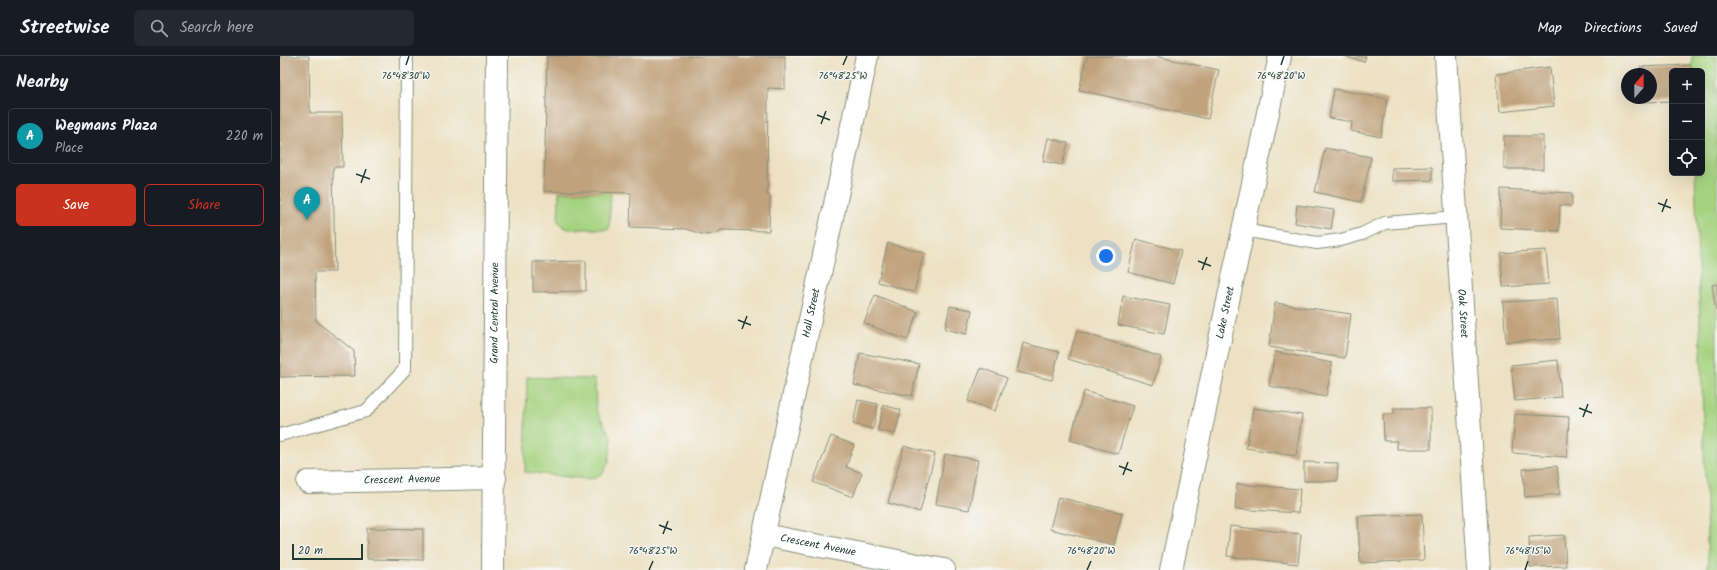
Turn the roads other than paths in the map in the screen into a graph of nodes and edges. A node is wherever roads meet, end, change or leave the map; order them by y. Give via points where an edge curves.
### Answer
1 (407, 56) edge
2 (497, 56) edge
3 (867, 56) edge
4 (1280, 56) edge
5 (1446, 56) edge
6 (1456, 217) junction
7 (1243, 230) junction
8 (280, 435) edge
9 (495, 478) junction
10 (308, 482) dead end
11 (764, 535) junction
12 (493, 570) edge
13 (756, 570) edge
14 (944, 570) edge
15 (1171, 570) edge
16 (1479, 570) edge

1 - 8 lane via 405,369 366,411
2 - 9 street, Grand Central Avenue
3 - 11 street, Hall Street
4 - 7 street, Lake Street
5 - 6 street, Oak Street
6 - 7 lane via 1385,223 1362,234 1317,243
6 - 16 street, Oak Street
7 - 15 street, Lake Street
9 - 10 street, Crescent Avenue
9 - 12 street, Grand Central Avenue
11 - 13 street, Hall Street
11 - 14 street, Crescent Avenue

